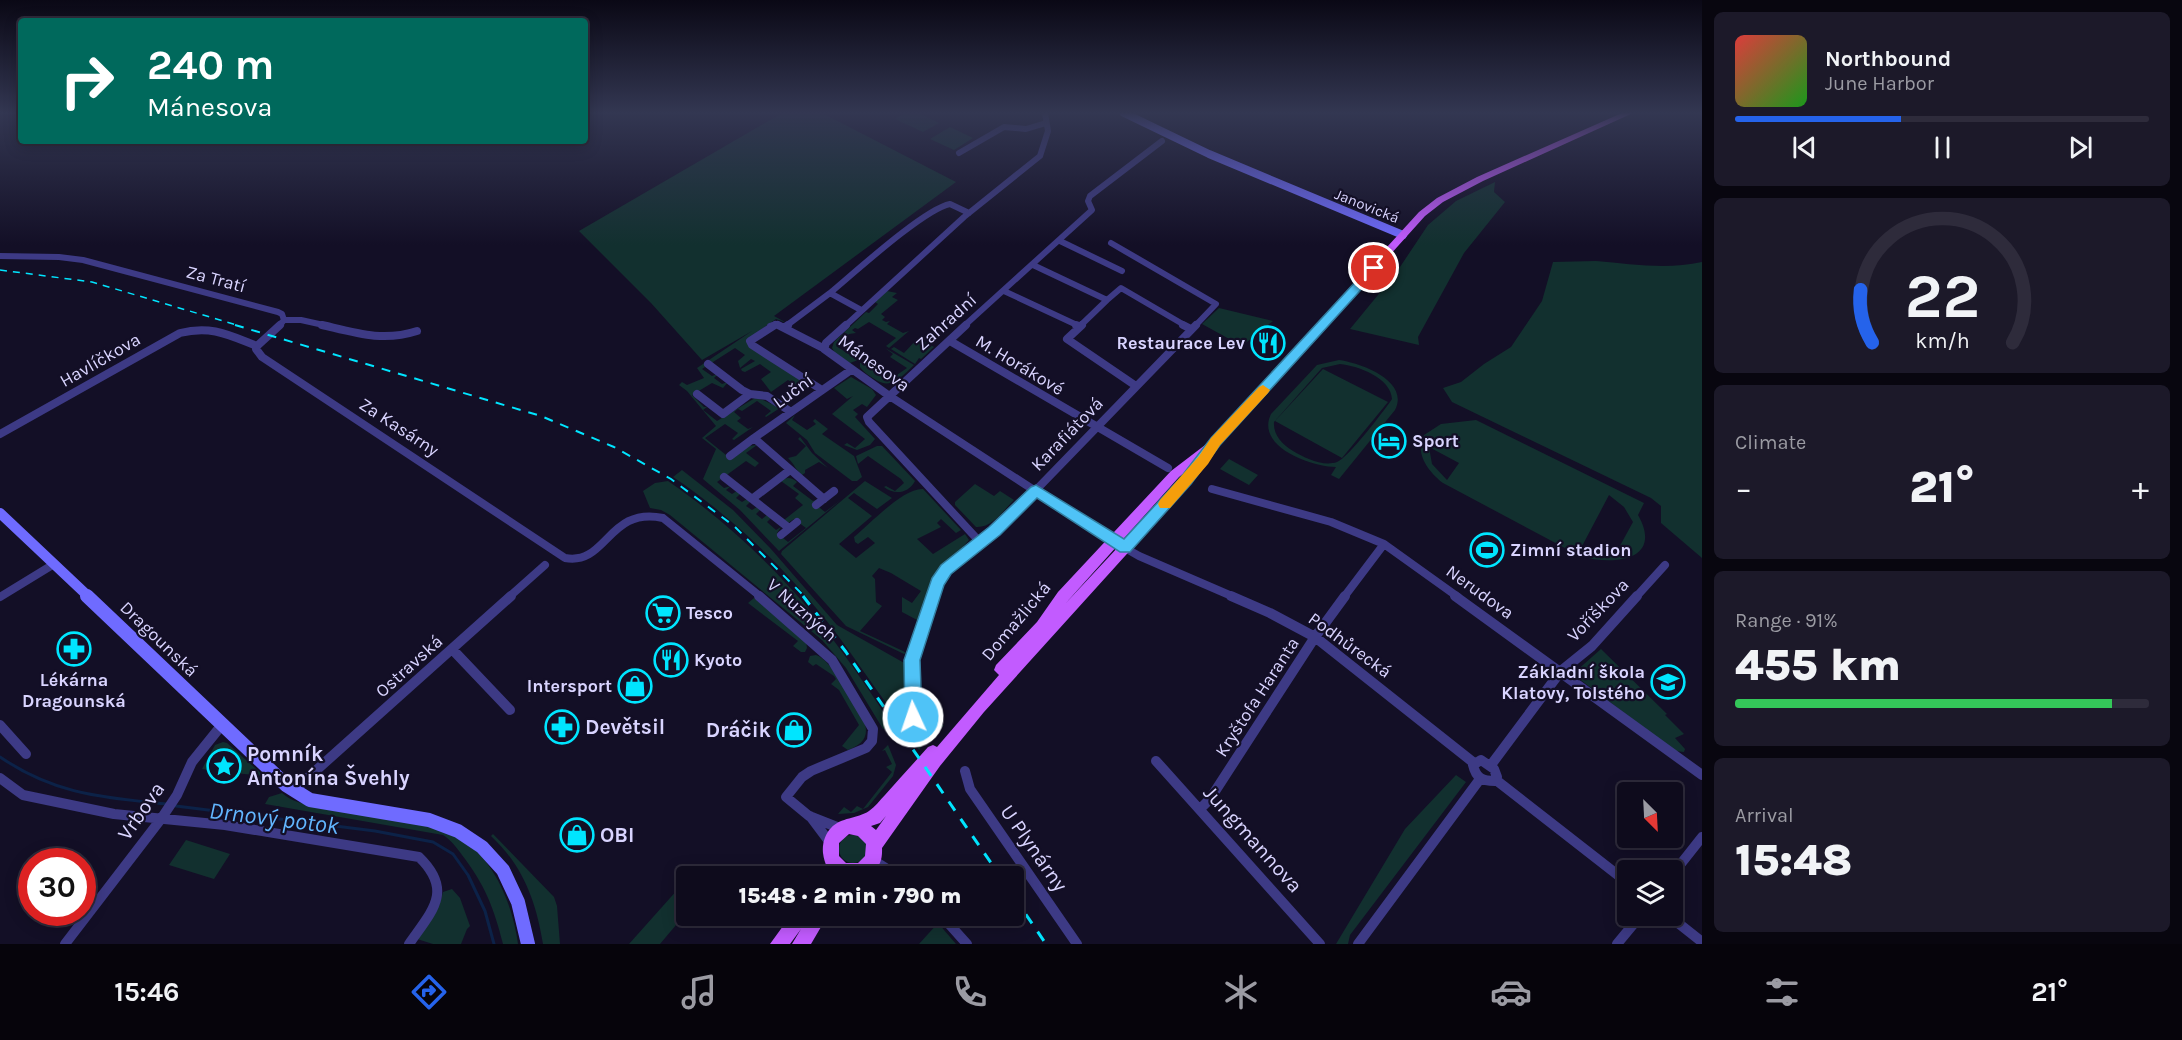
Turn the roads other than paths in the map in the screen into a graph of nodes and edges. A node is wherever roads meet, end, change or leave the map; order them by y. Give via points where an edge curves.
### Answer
1 (1039, 157) edge
2 (1141, 157) edge
3 (1216, 157) edge
4 (1531, 157) edge
5 (969, 213) junction
6 (1403, 235) junction
7 (1060, 241) junction
8 (1112, 243) dead end
9 (0, 256) edge
10 (1033, 265) junction
11 (1122, 271) dead end
12 (1004, 291) junction
13 (830, 293) junction
14 (1107, 300) junction
15 (861, 310) junction
16 (284, 320) junction
17 (1079, 326) junction
18 (785, 327) junction
19 (1191, 329) junction
20 (220, 331) joint
21 (417, 331) dead end
22 (950, 341) junction
23 (257, 346) junction
24 (823, 348) junction
25 (708, 364) dead end
26 (851, 370) junction
27 (1136, 386) junction
28 (822, 390) junction
29 (750, 393) junction
30 (696, 394) dead end
31 (888, 395) junction
32 (791, 412) junction
33 (1096, 427) junction
34 (0, 434) edge
35 (754, 438) junction
36 (730, 456) dead end
37 (1168, 468) dead end
38 (790, 470) junction
39 (724, 477) dead end
40 (1212, 489) dead end
41 (1036, 490) junction
42 (834, 491) dead end
43 (752, 499) junction
44 (0, 513) edge
45 (797, 522) dead end
46 (789, 528) junction
47 (781, 535) dead end
48 (979, 541) junction
49 (1384, 544) junction
50 (1119, 545) junction
51 (562, 556) joint
52 (54, 564) junction
53 (545, 565) dead end
54 (1665, 565) dead end
55 (0, 597) edge
56 (1315, 637) junction
57 (452, 649) junction
58 (1561, 670) junction
59 (510, 710) dead end
60 (916, 721) dead end
61 (0, 725) edge
62 (221, 726) junction
63 (26, 754) dead end
64 (1156, 761) dead end
65 (1474, 763) junction
66 (1491, 765) junction
67 (965, 771) dead end
68 (1702, 774) edge
69 (0, 778) edge
70 (1480, 779) junction
71 (1496, 780) junction
72 (293, 791) junction
73 (1200, 809) junction
74 (163, 816) junction
75 (809, 816) junction
76 (846, 828) junction
77 (1702, 837) edge
78 (831, 844) junction
79 (874, 853) junction
80 (1683, 860) edge
81 (831, 866) edge
82 (869, 866) edge
83 (885, 866) edge
84 (1617, 874) edge
85 (793, 926) edge
86 (813, 926) edge
87 (950, 926) edge
88 (1632, 926) edge
89 (1682, 926) edge
90 (1702, 942) edge
91 (65, 944) edge
92 (409, 944) edge
93 (528, 944) edge
94 (780, 944) edge
95 (801, 944) edge
96 (967, 944) edge
97 (1077, 944) edge
98 (1320, 944) edge
99 (1358, 944) edge
100 (1617, 944) edge

1 - 5 street, Mánesova
2 - 7 street, Zahradní via 1090,196 1091,211
3 - 6 street, Janovická
4 - 6 main road, Domažlická via 1430,207
5 - 13 street via 944,205
5 - 15 street, Mánesova
6 - 50 main road, Domažlická via 1215,442 1186,481
7 - 10 street, Zahradní
7 - 11 street
8 - 19 street, Karafiátová via 1216,304
9 - 16 street, Za Tratí via 92,262 278,312
10 - 12 street, Zahradní
10 - 14 street
12 - 17 street
12 - 22 street, Zahradní
13 - 15 street
13 - 18 street
14 - 17 street
14 - 19 street via 1118,286
15 - 24 street, Mánesova
16 - 21 street, Za Tratí via 312,321 382,339
16 - 23 street
17 - 27 street via 1068,335 1068,341
18 - 24 street
18 - 28 street via 772,325 750,343
19 - 27 street, Karafiátová
20 - 23 street, Za Kasárny
20 - 34 street, Havlíčkova via 195,329 169,338
22 - 31 street, Zahradní
22 - 33 street, M. Horákové
23 - 51 street, Za Kasárny via 262,357
24 - 26 street, Mánesova
25 - 29 street
26 - 28 street, Luční
26 - 31 street, Mánesova
27 - 33 street, Karafiátová
28 - 32 street, Luční
29 - 30 street via 723,414
29 - 32 street via 767,396
31 - 41 street, Mánesova
31 - 48 street, Zahradní via 867,420
32 - 35 street, Luční
33 - 37 street, M. Horákové
33 - 41 street, Karafiátová
35 - 36 street, Luční
35 - 38 street
38 - 42 street via 820,502
38 - 43 street
39 - 43 street
40 - 49 street, Nerudova via 1331,522
41 - 48 street, Karafiátová
41 - 50 street, Mánesova
43 - 46 street
44 - 52 street, Dragounská
45 - 46 street
46 - 47 street
48 - 60 street, Karafiátová via 946,570 921,629 912,660
49 - 56 street, Kryštofa Haranta
49 - 58 street, Nerudova
50 - 56 street, Podhůrecká
50 - 76 main road, Domažlická via 1057,603 1042,626 879,812
50 - 79 main road, Domažlická via 935,761
51 - 75 street, V Nuzných via 572,560 585,558 628,520 643,515 660,517 730,570 832,660 870,722 873,735 866,748 802,777 786,797
52 - 55 street
52 - 62 street, Dragounská
53 - 57 street, Ostravská
54 - 58 street, Voříškova via 1592,646
56 - 65 street, Podhůrecká
56 - 73 street, Kryštofa Haranta via 1210,800
57 - 59 street
57 - 72 street, Ostravská
58 - 66 street, Voříškova
58 - 68 street, Nerudova
61 - 63 street
62 - 72 street, Dragounská
62 - 74 street, Vrbova via 192,762
64 - 73 street, Jungmannova
65 - 66 street via 1483,761
65 - 70 street via 1473,770
66 - 71 street via 1497,773
67 - 97 street, U Plynárny via 970,789
69 - 74 street via 22,795 114,813
70 - 71 street via 1490,783
70 - 99 street
71 - 84 street
72 - 93 street via 310,800 432,821 463,831 506,872 517,895
73 - 98 street, Jungmannova
74 - 91 street, Vrbova
74 - 92 street via 419,857 437,877 438,893 431,916
75 - 76 street, V Nuzných
75 - 78 street, V Nuzných
76 - 78 main road
76 - 79 main road via 863,829 873,838
77 - 80 street
78 - 81 main road
79 - 82 main road
79 - 83 street
85 - 94 main road
86 - 95 main road
87 - 96 street
88 - 100 street
89 - 90 street

